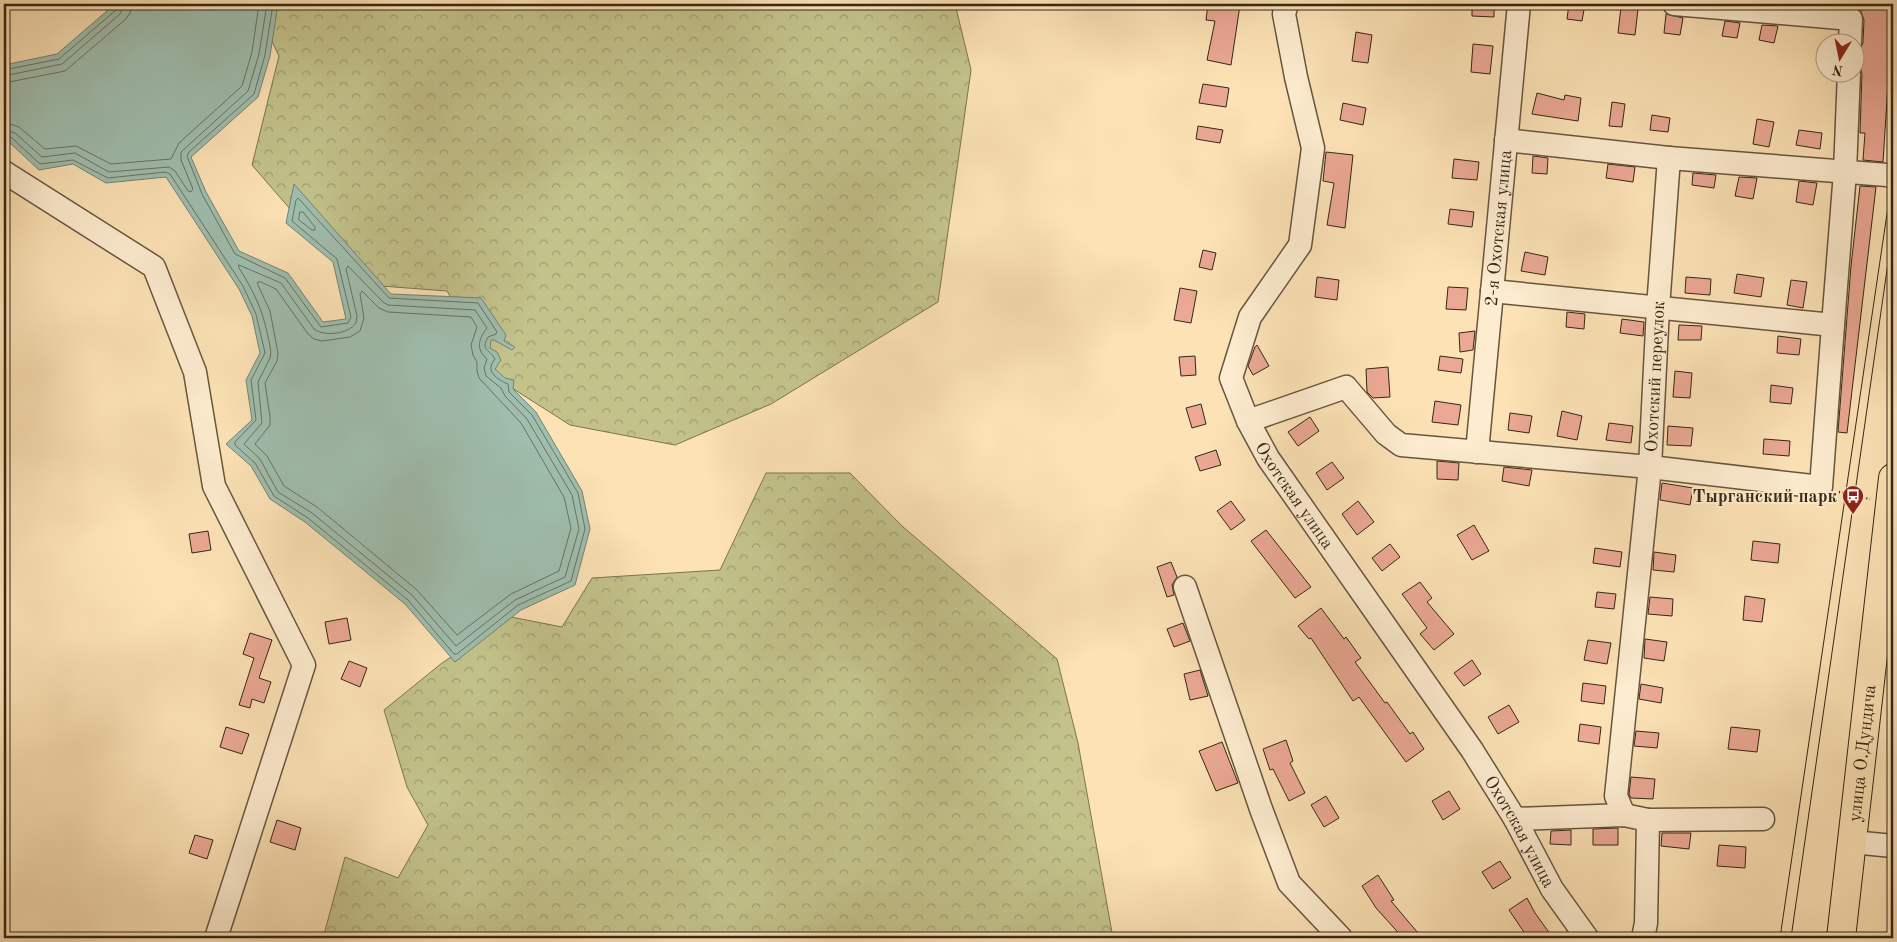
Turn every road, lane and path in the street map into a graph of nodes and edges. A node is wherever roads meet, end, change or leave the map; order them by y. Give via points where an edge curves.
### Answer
1 (1286, 4) edge
2 (1519, 4) edge
3 (1674, 4) edge
4 (1851, 11) edge
5 (1850, 32) edge
6 (1849, 82) edge
7 (1506, 140) junction
8 (1669, 158) junction
9 (4, 172) edge
10 (1845, 172) junction
11 (1893, 177) edge
12 (1492, 291) junction
13 (1658, 308) junction
14 (1833, 324) junction
15 (1248, 421) junction
16 (1477, 452) junction
17 (1650, 467) junction
18 (1820, 487) junction
19 (1892, 496) edge
20 (1185, 587) dead end
21 (1624, 815) junction
22 (1515, 819) junction
23 (1763, 819) dead end
24 (1648, 820) junction
25 (1852, 842) junction
26 (1893, 846) edge
27 (216, 938) edge
28 (1342, 938) edge
29 (1587, 938) edge
30 (1642, 938) edge
31 (1841, 938) edge

1 - 15 street, Охотская улица via 1284,14 1292,59 1313,148 1300,245 1250,317 1231,378
2 - 7 street, 2-я Охотская улица
3 - 4 street
4 - 5 street
6 - 10 street
7 - 8 street
7 - 12 street, 2-я Охотская улица
8 - 10 street
8 - 13 street, Охотский переулок
9 - 27 street via 154,267 195,372 214,486 304,665
10 - 11 street
10 - 14 street
12 - 13 street
12 - 16 street, 2-я Охотская улица
13 - 14 street
13 - 17 street, Охотский переулок
14 - 18 street
15 - 16 street via 1346,387 1386,434 1401,445
15 - 22 street, Охотская улица via 1268,458 1472,750
16 - 17 street
17 - 18 street
17 - 21 street, Охотский переулок via 1616,796
18 - 19 path
19 - 25 main road, улица О.Дундича
20 - 28 street via 1289,883
21 - 22 street
21 - 24 street
22 - 29 street, Охотская улица via 1552,889
23 - 24 street
24 - 30 street via 1646,923
25 - 26 street
25 - 31 main road, улица О.Дундича

